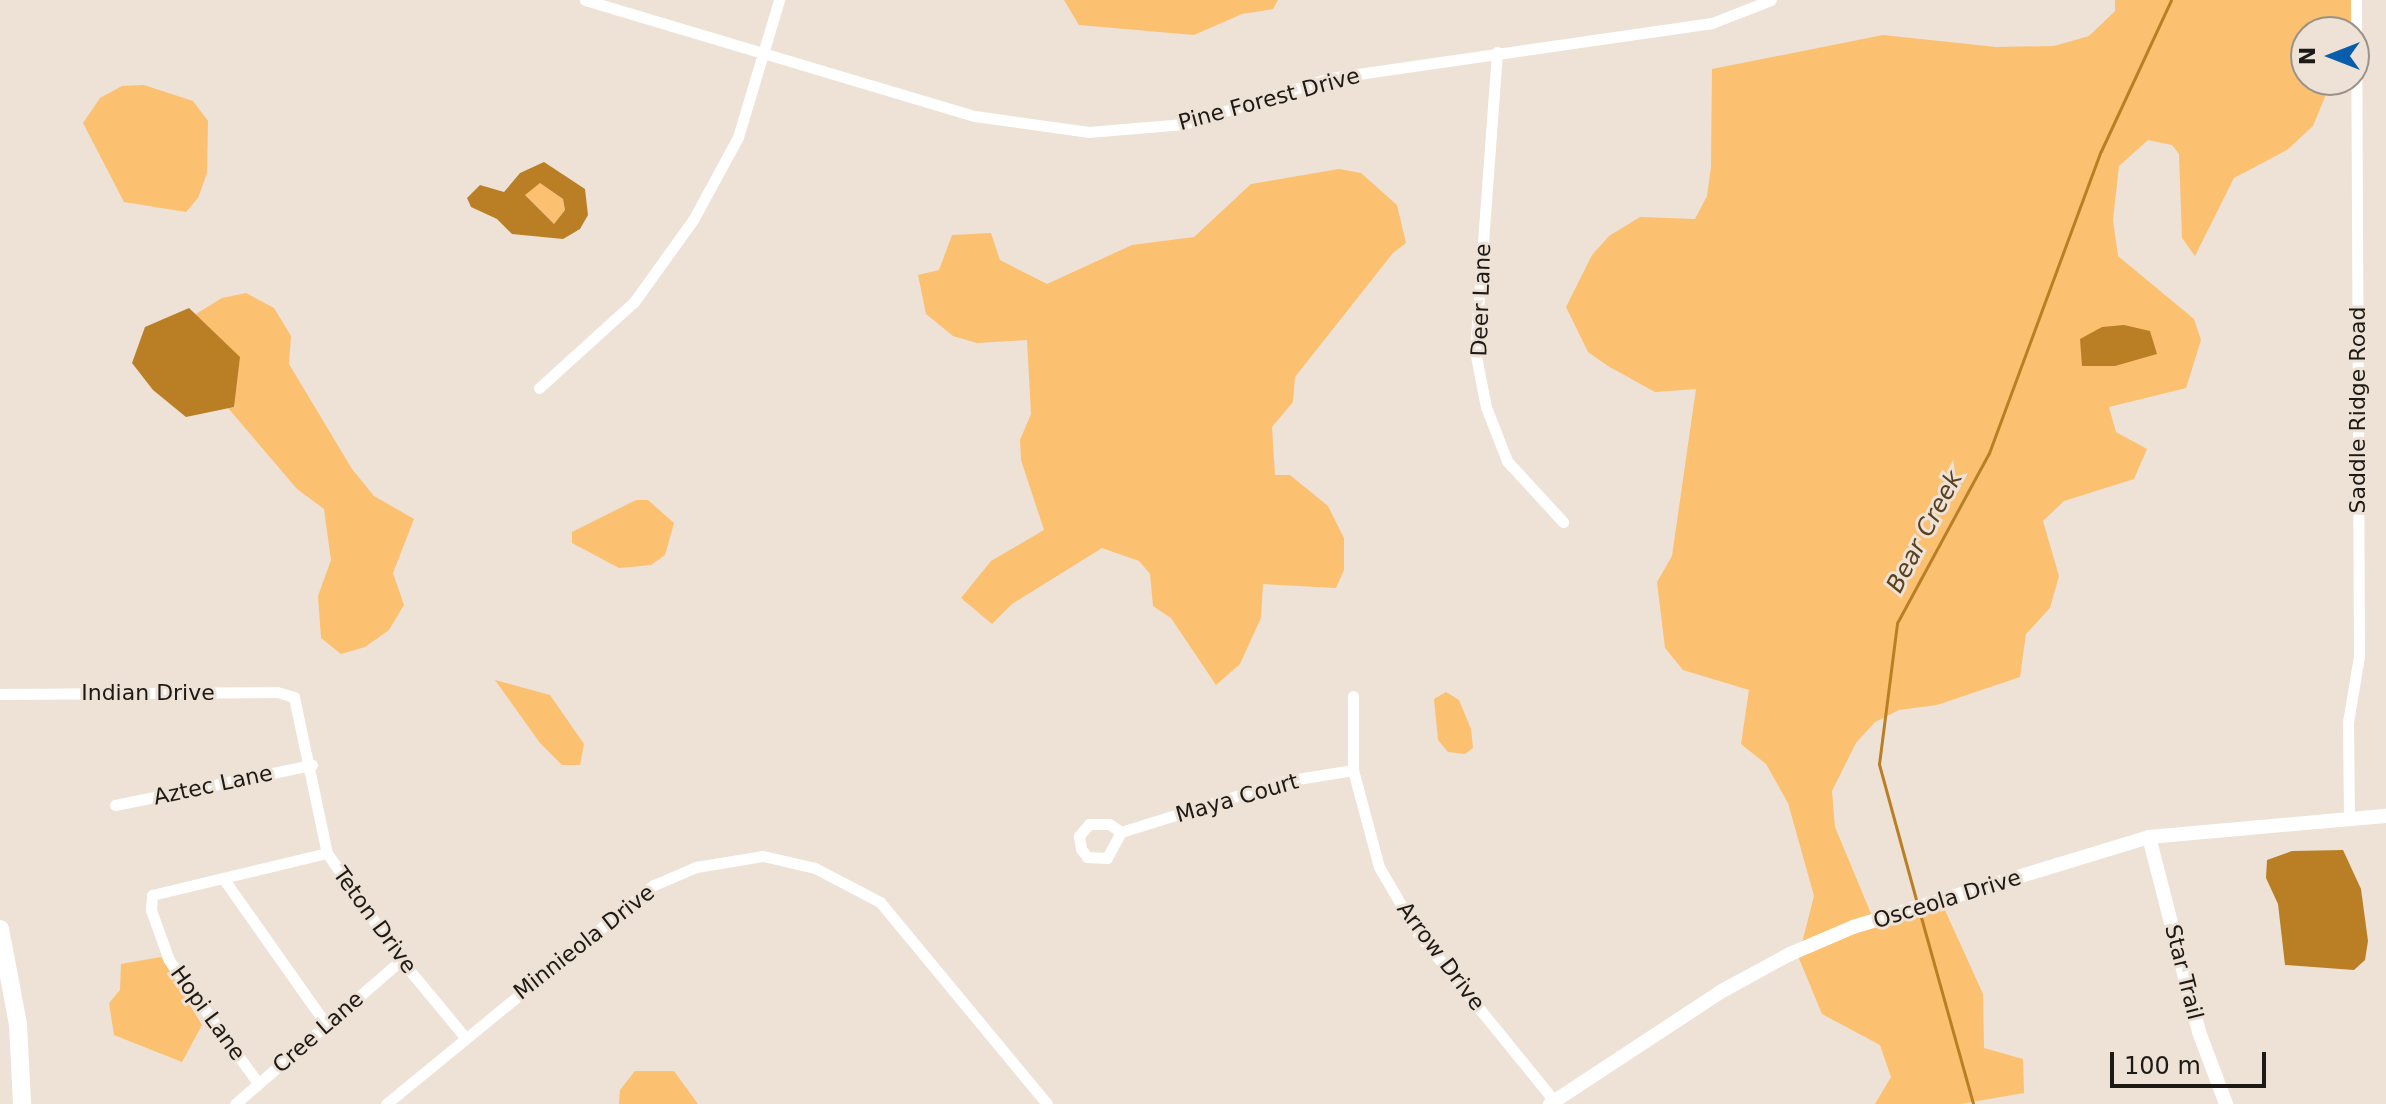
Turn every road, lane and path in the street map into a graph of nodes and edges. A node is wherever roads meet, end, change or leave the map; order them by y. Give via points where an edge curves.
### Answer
1 (585, 0) edge
2 (779, 0) edge
3 (1771, 0) edge
4 (2356, 0) edge
5 (1497, 52) junction
6 (762, 54) junction
7 (539, 388) dead end
8 (1563, 522) dead end
9 (0, 694) edge
10 (1353, 696) dead end
11 (294, 697) joint
12 (312, 765) junction
13 (1353, 770) junction
14 (115, 805) dead end
15 (2386, 816) edge
16 (2349, 818) junction
17 (1121, 832) dead end
18 (2149, 837) junction
19 (327, 853) junction
20 (225, 881) junction
21 (0, 929) edge
22 (401, 960) junction
23 (326, 1024) junction
24 (464, 1036) junction
25 (9, 1039) edge
26 (258, 1083) junction
27 (1554, 1103) edge
28 (22, 1104) edge
29 (235, 1104) edge
30 (386, 1104) edge
31 (1047, 1104) edge
32 (2226, 1104) edge

1 - 6 street, Pine Forest Drive
2 - 6 street
3 - 5 street, Pine Forest Drive via 1712,23
4 - 16 street, Saddle Ridge Road via 2359,656 2348,722
5 - 6 street, Pine Forest Drive via 1330,78 1184,124 1089,132 975,116
5 - 8 street, Deer Lane via 1475,351 1486,407 1507,461
6 - 7 street via 738,137 666,262 603,335
9 - 11 street, Indian Drive via 277,692
10 - 13 street, Arrow Drive
11 - 12 street, Teton Drive
12 - 14 street, Aztec Lane
12 - 19 street, Teton Drive
13 - 17 street, Maya Court via 1285,781
13 - 27 street, Arrow Drive via 1379,867 1417,932
15 - 16 street, Osceola Drive
16 - 18 street, Osceola Drive
18 - 27 street, Osceola Drive via 1853,927 1790,954 1722,991
18 - 32 street, Star Trail via 2199,1032
19 - 20 street
19 - 22 street, Teton Drive
20 - 23 street
20 - 26 street, Hopi Lane via 152,895 151,910 169,960
21 - 25 main road
22 - 23 street, Cree Lane
22 - 24 street, Teton Drive
23 - 26 street, Cree Lane
24 - 30 street, Minnieola Drive
24 - 31 street, Minnieola Drive via 654,885 696,867 763,856 815,868 880,902
25 - 28 main road
26 - 29 street, Cree Lane

